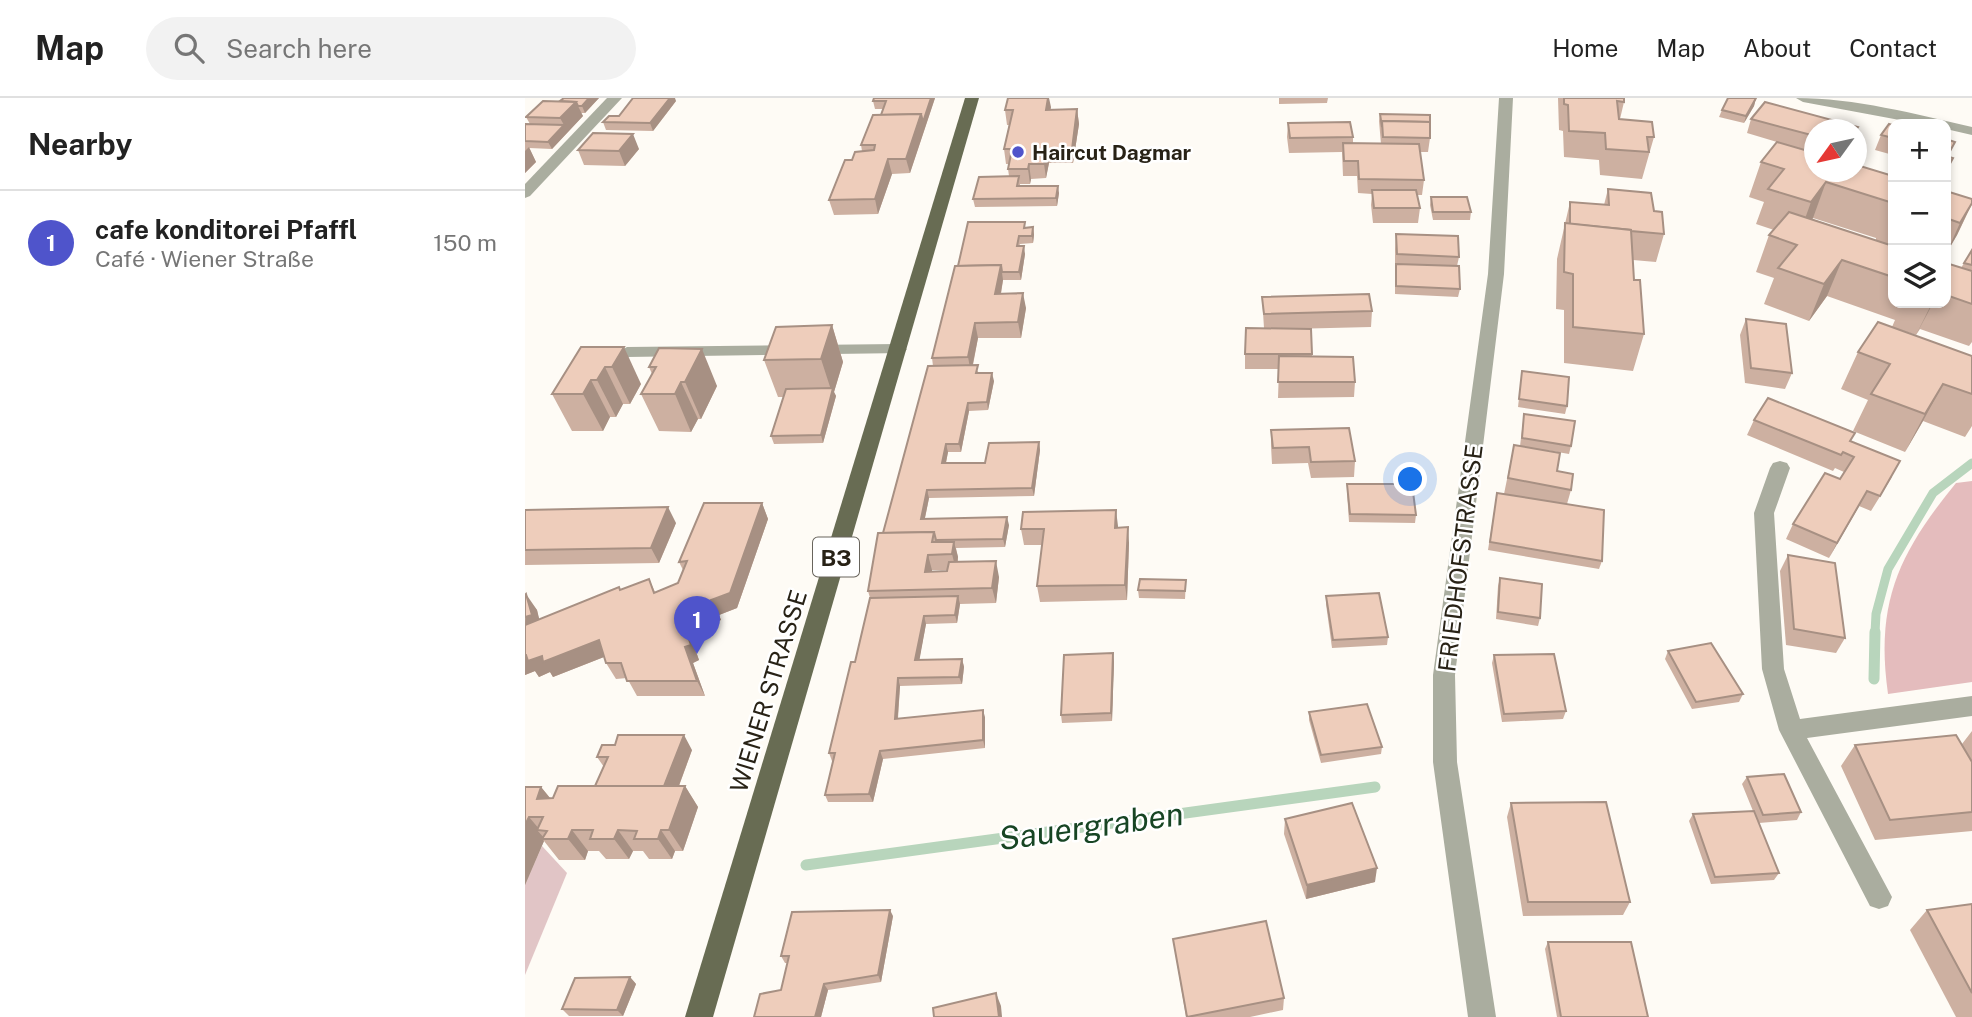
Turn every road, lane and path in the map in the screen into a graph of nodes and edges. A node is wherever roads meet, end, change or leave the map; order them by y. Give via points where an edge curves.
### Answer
1 (615, 98) edge
2 (972, 98) edge
3 (1506, 98) edge
4 (1803, 98) edge
5 (1913, 119) edge
6 (1951, 126) edge
7 (1972, 131) edge
8 (525, 193) edge
9 (898, 349) junction
10 (627, 352) dead end
11 (1780, 468) dead end
12 (1972, 706) edge
13 (1791, 730) junction
14 (1879, 897) dead end
15 (699, 1017) edge
16 (1482, 1017) edge

1 - 8 street
2 - 9 main road, WIENER STRASSE / B3
3 - 16 street, FRIEDHOFSTRASSE via 1496,274 1444,675 1445,762
4 - 5 street
6 - 7 street
9 - 10 street
9 - 15 main road, WIENER STRASSE / B3
11 - 13 street via 1764,513 1773,669
12 - 13 street
13 - 14 street

